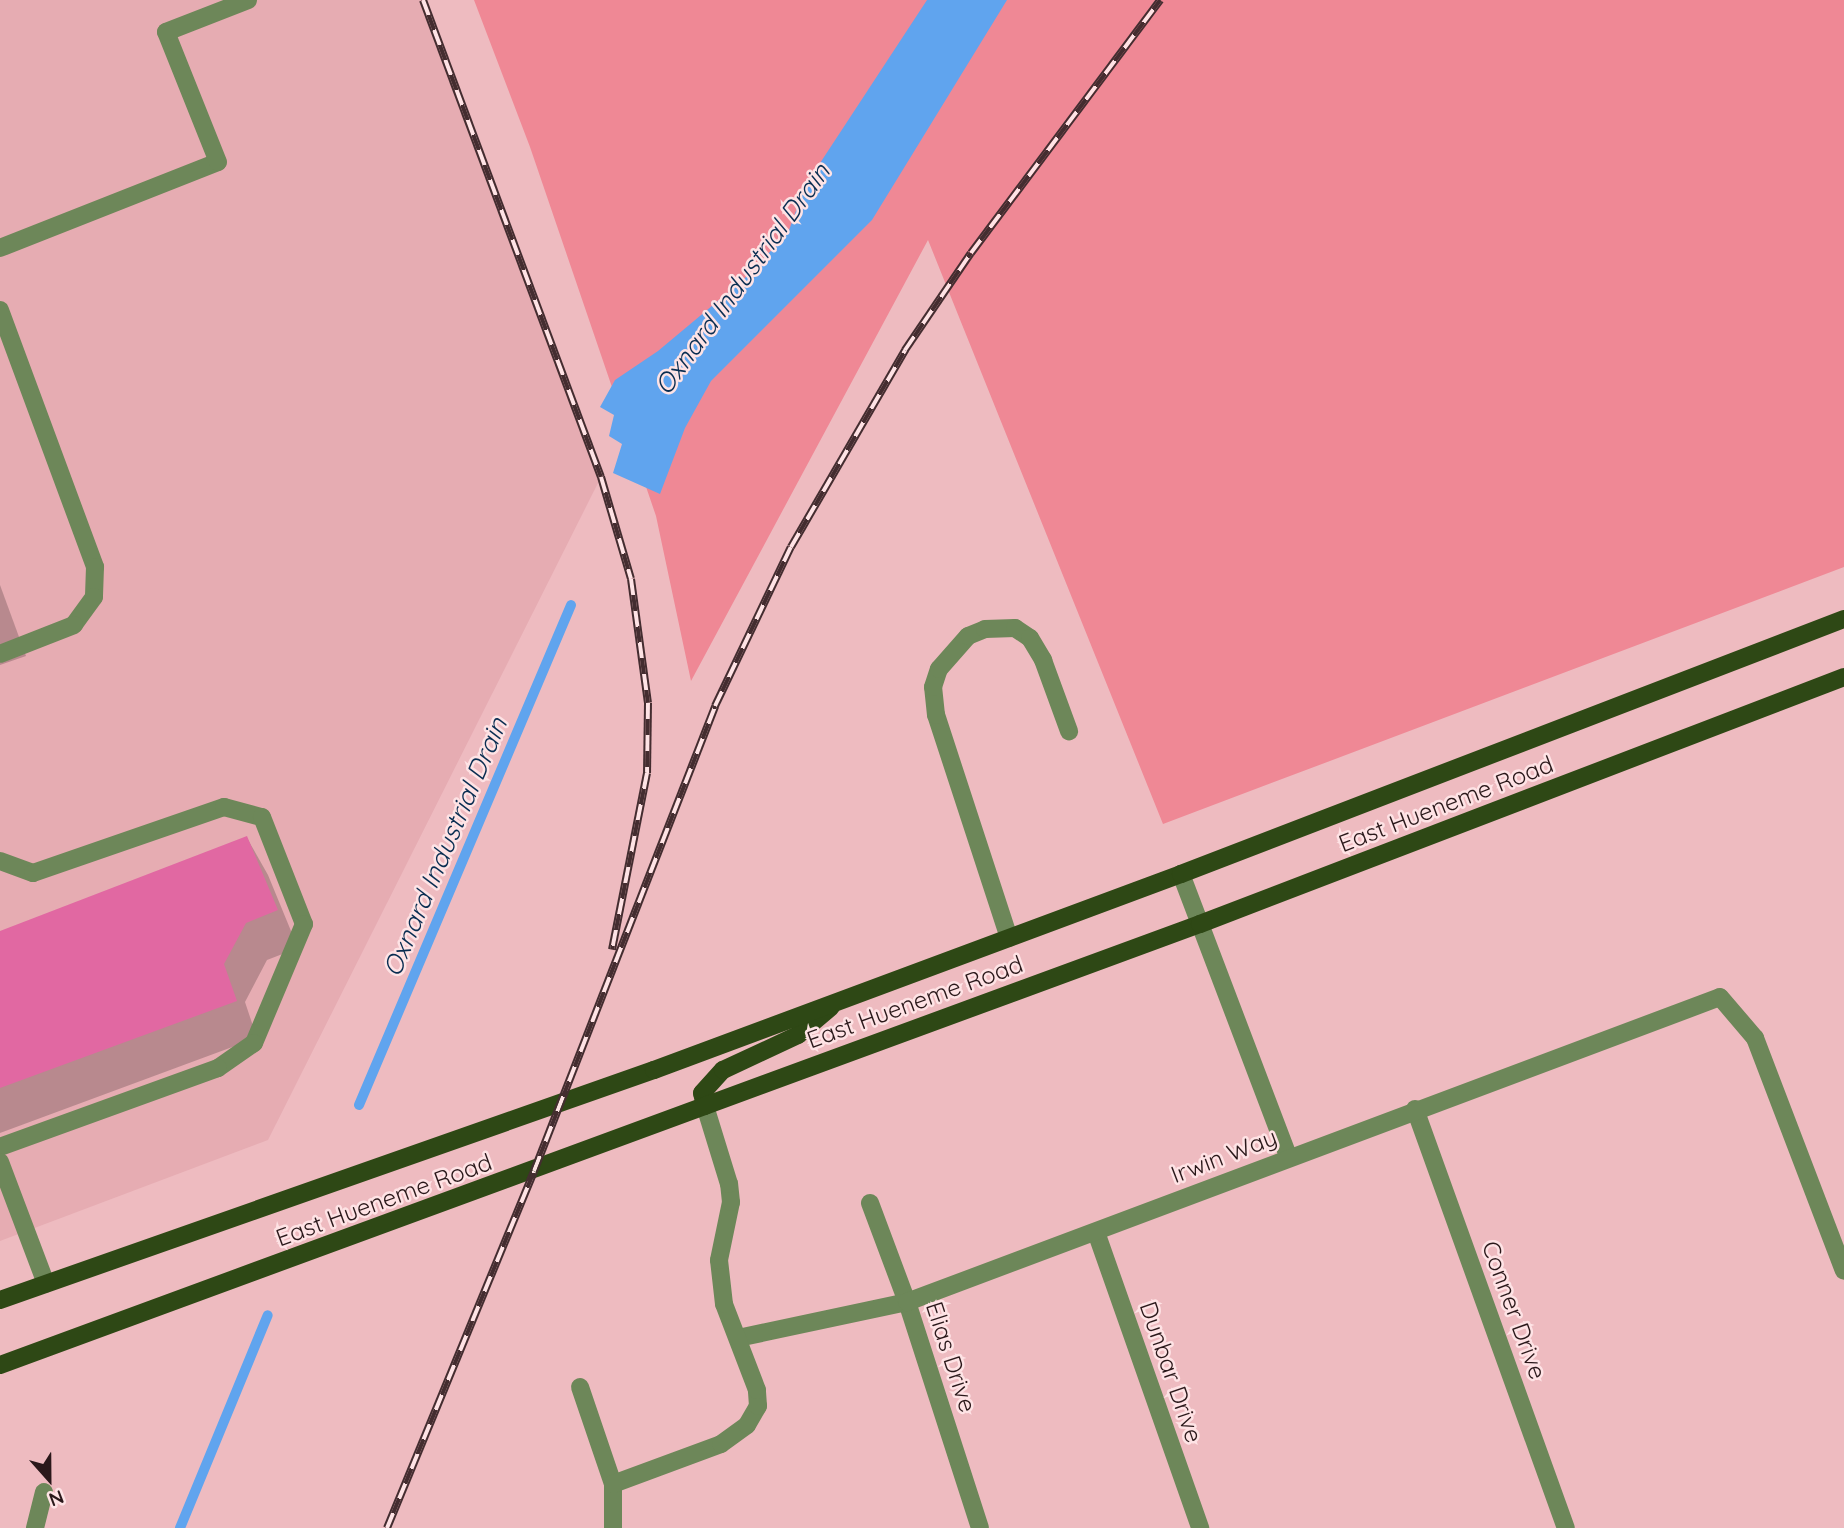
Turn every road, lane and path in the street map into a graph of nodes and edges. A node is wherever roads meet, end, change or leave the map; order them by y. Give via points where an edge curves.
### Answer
1 (248, 0) edge
2 (0, 248) edge
3 (0, 310) edge
4 (1844, 619) edge
5 (0, 653) edge
6 (1844, 677) edge
7 (1069, 731) dead end
8 (0, 861) edge
9 (1181, 874) junction
10 (1200, 924) junction
11 (1009, 938) junction
12 (836, 1002) junction
13 (705, 1106) junction
14 (1415, 1109) junction
15 (0, 1147) edge
16 (1289, 1158) junction
17 (0, 1162) edge
18 (870, 1203) dead end
19 (1096, 1232) junction
20 (1844, 1271) edge
21 (46, 1284) junction
22 (0, 1300) edge
23 (907, 1302) junction
24 (738, 1338) junction
25 (0, 1365) edge
26 (580, 1387) dead end
27 (613, 1484) junction
28 (44, 1492) dead end
29 (35, 1528) edge
30 (613, 1528) edge
31 (980, 1528) edge
32 (1200, 1528) edge
33 (1566, 1528) edge

1 - 2 street via 166,32 218,162
3 - 5 street via 95,567 94,597 74,625
4 - 9 main road, East Hueneme Road
6 - 10 main road, East Hueneme Road
7 - 11 street via 1043,660 1031,638 1015,628 985,629 968,636 940,669 933,687 936,715
8 - 15 street via 33,873 224,807 262,817 304,923 254,1043 218,1068
9 - 10 street
9 - 11 main road, East Hueneme Road
10 - 13 main road, East Hueneme Road
10 - 16 street
11 - 12 main road, East Hueneme Road
12 - 13 main road via 798,1035 723,1070 702,1093
12 - 21 main road, East Hueneme Road
13 - 24 street via 729,1184 731,1202 719,1270 724,1304
13 - 25 main road, East Hueneme Road
14 - 16 street, Irwin Way
14 - 20 street, Irwin Way via 1720,997 1755,1038
14 - 33 street, Conner Drive
16 - 19 street, Irwin Way
17 - 21 street
18 - 23 street, Elias Drive
19 - 23 street, Irwin Way
19 - 32 street, Dunbar Drive
21 - 22 main road, East Hueneme Road
23 - 24 street, Irwin Way
23 - 31 street, Elias Drive
24 - 27 street via 757,1390 758,1406 747,1425 721,1444
26 - 27 street
27 - 30 street
28 - 29 street

